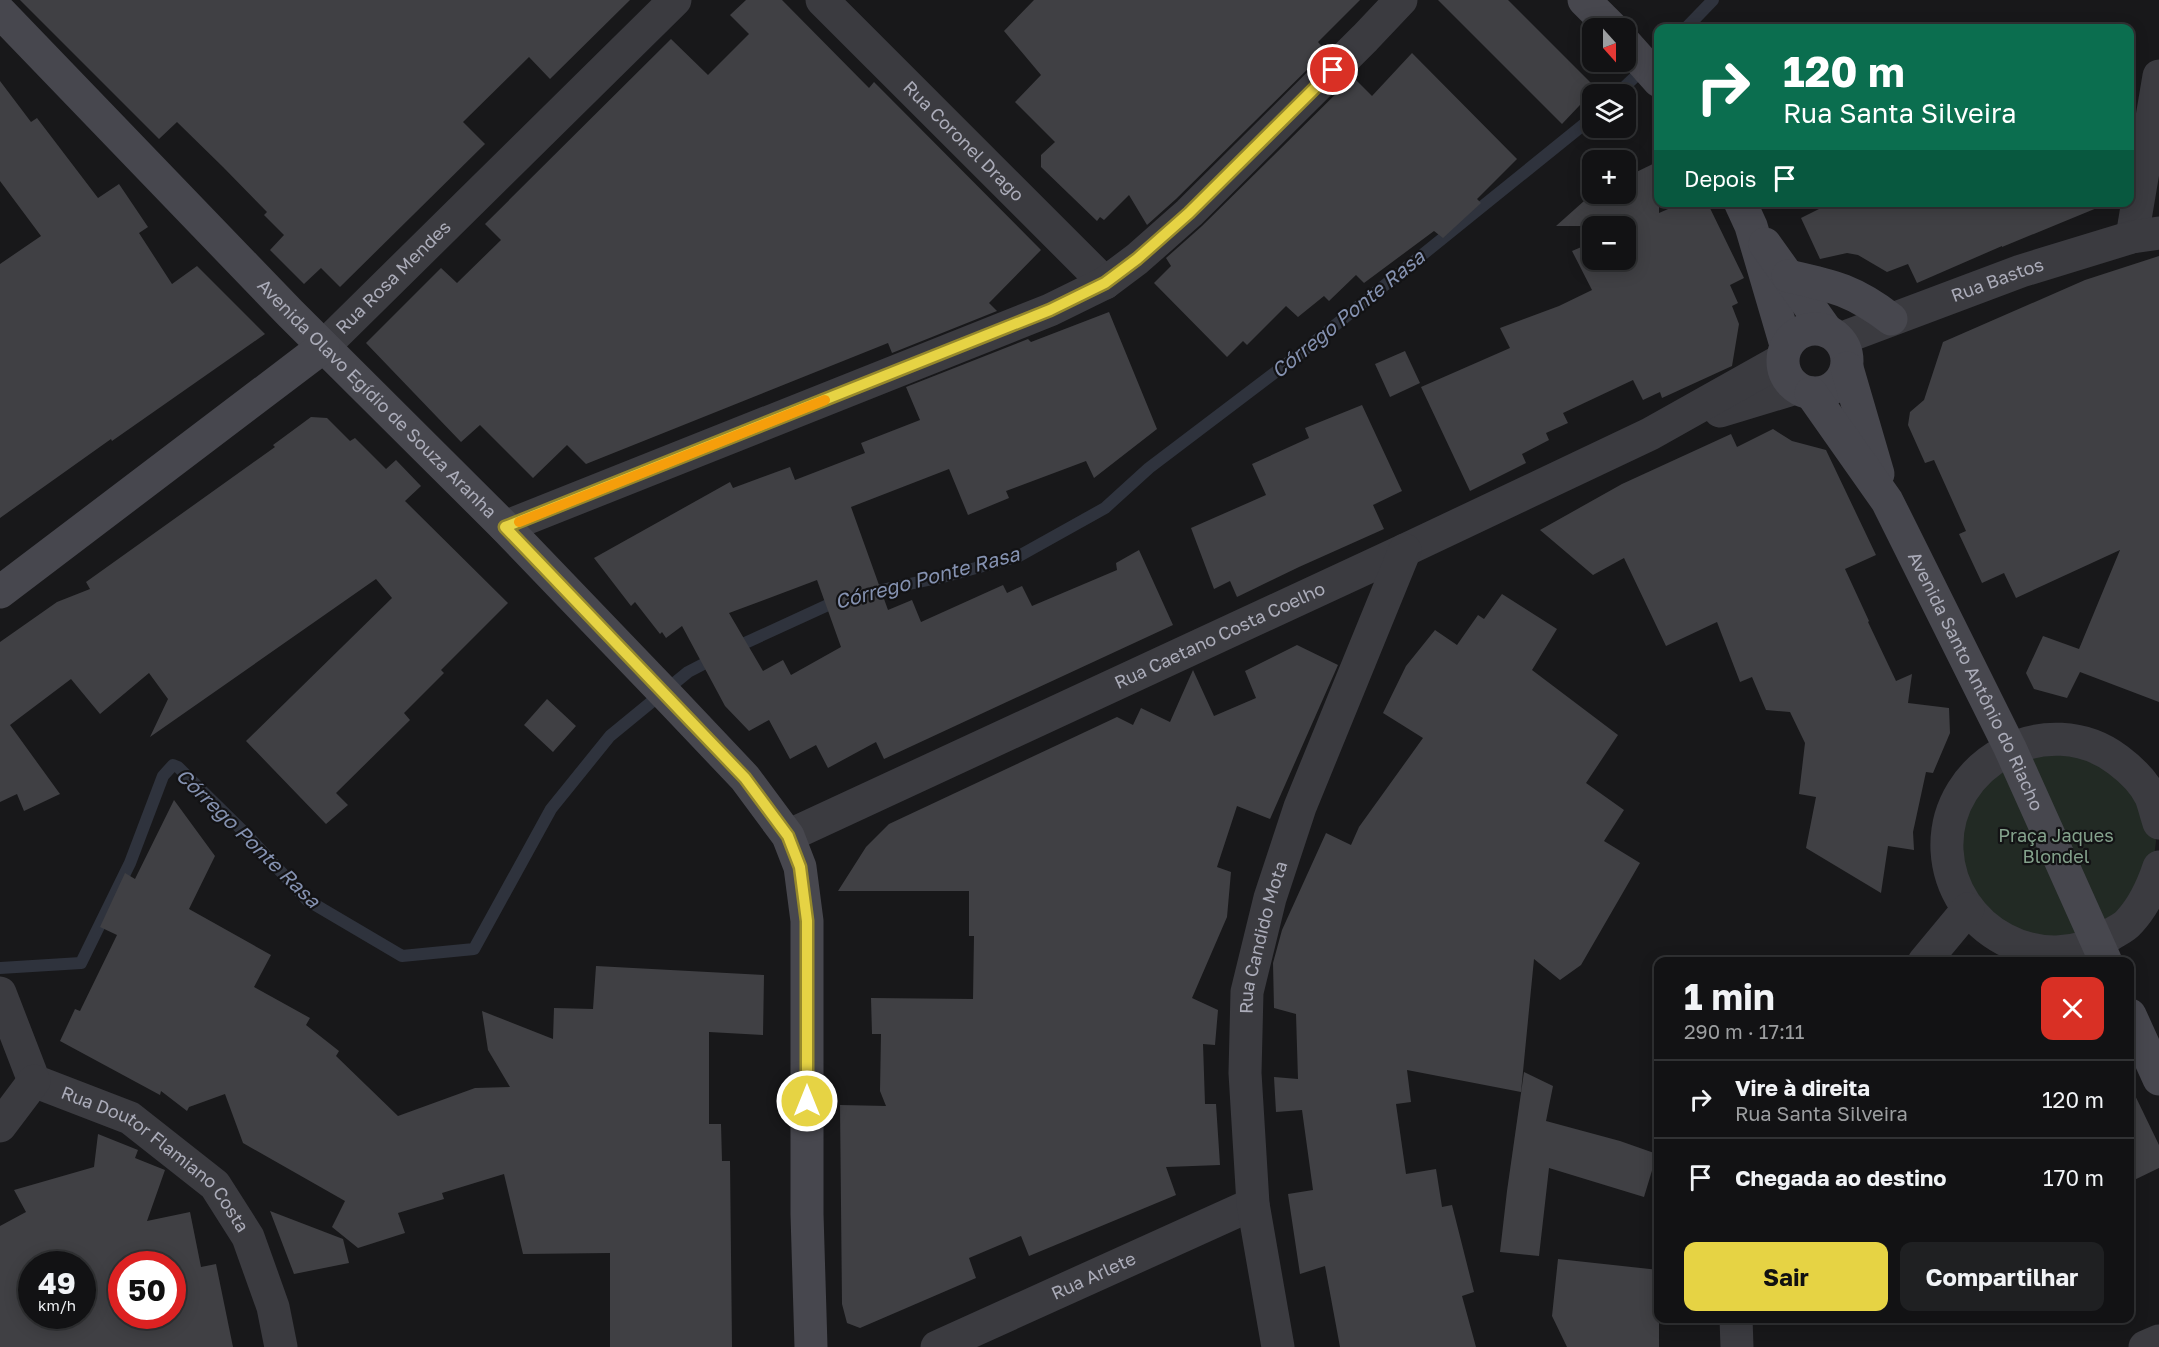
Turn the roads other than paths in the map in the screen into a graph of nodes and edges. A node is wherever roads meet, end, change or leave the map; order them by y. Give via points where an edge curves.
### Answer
1 (675, 0) edge
2 (822, 0) edge
3 (1401, 0) edge
4 (1584, 0) edge
5 (0, 12) edge
6 (1602, 18) edge
7 (1636, 55) edge
8 (1654, 75) edge
9 (2159, 76) edge
10 (1746, 214) edge
11 (2146, 235) edge
12 (1788, 276) junction
13 (1105, 283) junction
14 (1891, 319) junction
15 (1838, 346) junction
16 (323, 347) junction
17 (1789, 376) junction
18 (1887, 501) junction
19 (505, 527) junction
20 (1405, 550) junction
21 (0, 592) edge
22 (2010, 748) junction
23 (2159, 823) edge
24 (788, 836) junction
25 (2159, 867) edge
26 (1968, 909) junction
27 (2102, 952) edge
28 (1928, 957) edge
29 (0, 993) edge
30 (2134, 1024) edge
31 (2159, 1079) edge
32 (34, 1081) junction
33 (0, 1126) edge
34 (1253, 1204) junction
35 (1736, 1323) edge
36 (2159, 1341) edge
37 (281, 1347) edge
38 (811, 1347) edge
39 (937, 1347) edge
40 (1278, 1347) edge
41 (1737, 1347) edge
42 (2145, 1347) edge

1 - 16 street, Rua Rosa Mendes
2 - 13 street, Rua Coronel Drago
3 - 13 street via 1189,213
4 - 6 main road
5 - 16 main road, Avenida Olavo Egídio de Souza Aranha
7 - 8 main road
9 - 11 street
10 - 12 main road, Avenida Santo Antônio do Riacho
10 - 17 main road, Avenida Santo Antônio do Riacho
11 - 14 street, Rua Bastos via 2021,271
12 - 14 main road via 1853,293
12 - 15 main road, Avenida Santo Antônio do Riacho
13 - 19 street via 1050,310
14 - 15 street, Rua Bastos
15 - 17 main road via 1811,328 1797,334
15 - 17 main road via 1839,382 1827,391
15 - 18 main road, Avenida Santo Antônio do Riacho
16 - 19 main road, Avenida Olavo Egídio de Souza Aranha
16 - 21 main road, Rua Rosa Mendes
17 - 18 main road, Avenida Santo Antônio do Riacho via 1833,425
17 - 20 street, Rua Caetano Costa Coelho via 1650,434
18 - 22 main road, Avenida Santo Antônio do Riacho
19 - 24 main road, Avenida Olavo Egídio de Souza Aranha via 745,778
20 - 24 street, Rua Caetano Costa Coelho
20 - 34 street, Rua Candido Mota via 1300,807 1270,898 1247,992 1245,1073
22 - 23 street via 2053,739 2074,740 2105,750 2131,770 2150,796
22 - 26 street via 1984,765 1963,789 1950,818 1947,850 1953,882
22 - 27 main road, Avenida Santo Antônio do Riacho
24 - 38 main road, Avenida Olavo Egídio de Souza Aranha via 800,867 807,921
25 - 27 street via 2149,896
26 - 27 street via 1988,930 2013,945 2041,951
26 - 28 street
29 - 32 street, Rua Doutor Flamiano Costa
30 - 31 main road
32 - 33 street
32 - 37 street, Rua Doutor Flamiano Costa via 130,1118 215,1185 248,1237 273,1307
34 - 39 street, Rua Arlete
34 - 40 street, Rua Candido Mota
35 - 41 street
36 - 42 street

